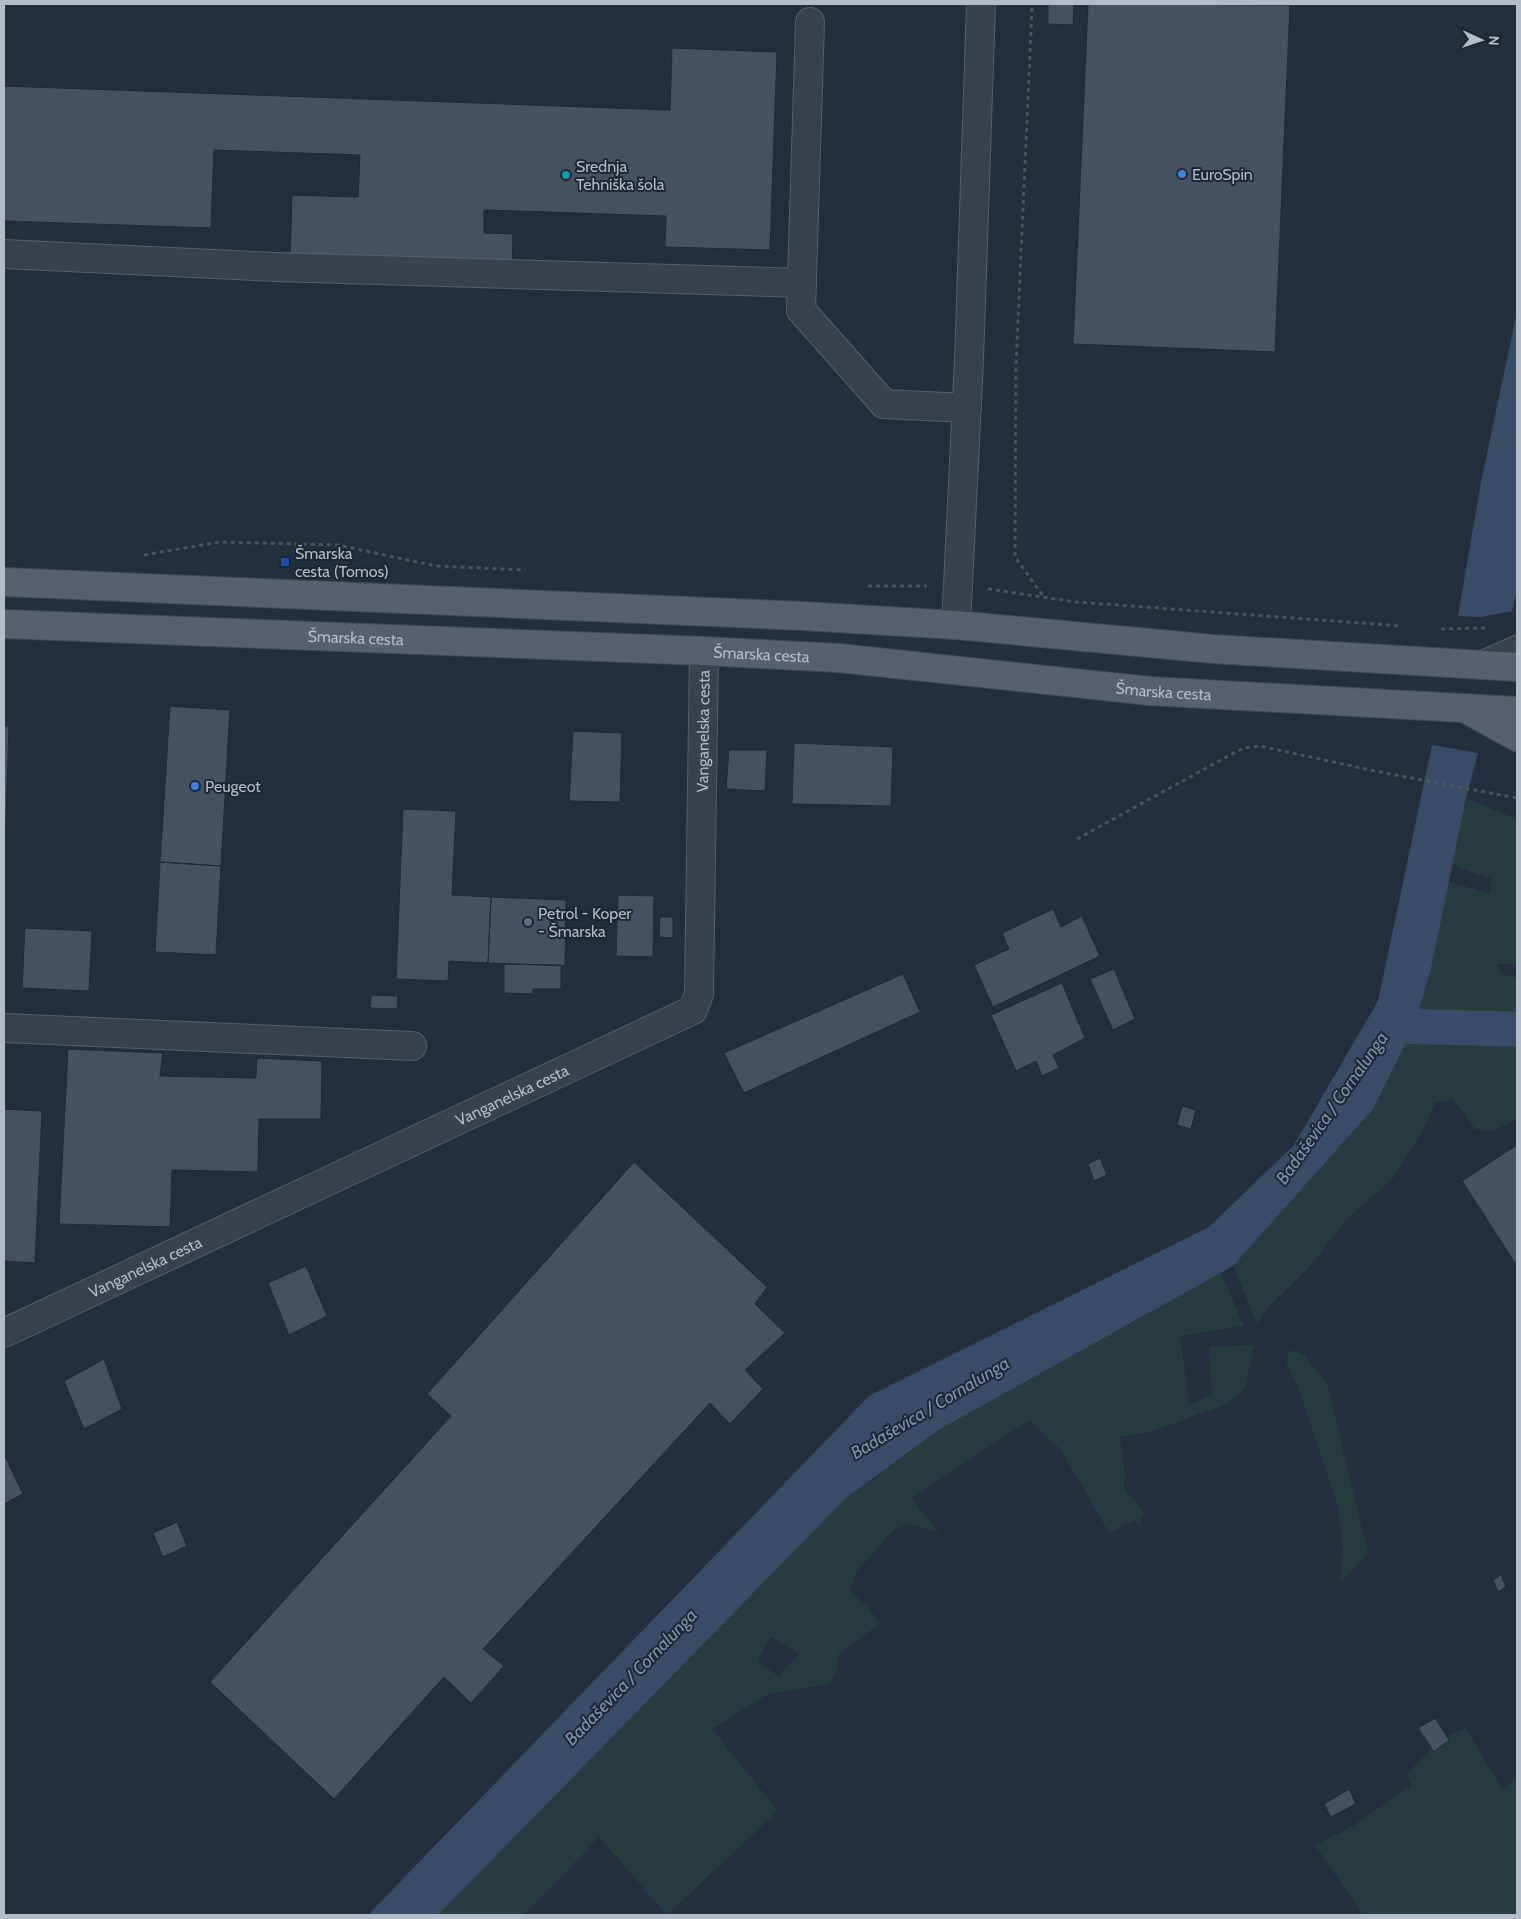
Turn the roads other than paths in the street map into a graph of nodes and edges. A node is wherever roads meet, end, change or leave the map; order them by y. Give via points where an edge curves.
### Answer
1 (981, 4) edge
2 (810, 22) dead end
3 (4, 254) edge
4 (802, 283) junction
5 (967, 408) junction
6 (4, 582) edge
7 (4, 624) edge
8 (956, 625) junction
9 (704, 650) junction
10 (1517, 650) edge
11 (1483, 665) junction
12 (1517, 667) edge
13 (1464, 708) junction
14 (1517, 711) edge
15 (1517, 737) edge
16 (4, 1028) edge
17 (412, 1046) dead end
18 (4, 1332) edge

1 - 5 street
2 - 4 street
3 - 4 street via 276,267
4 - 5 street via 801,310 884,404
5 - 8 street
6 - 8 main road via 793,615
7 - 9 main road, Šmarska cesta
8 - 11 main road via 1213,649
9 - 13 main road, Šmarska cesta via 848,659 1150,691
9 - 18 street, Vanganelska cesta via 699,994 693,1010
10 - 11 street
11 - 12 main road
13 - 14 main road, Šmarska cesta
13 - 15 main road
16 - 17 street

